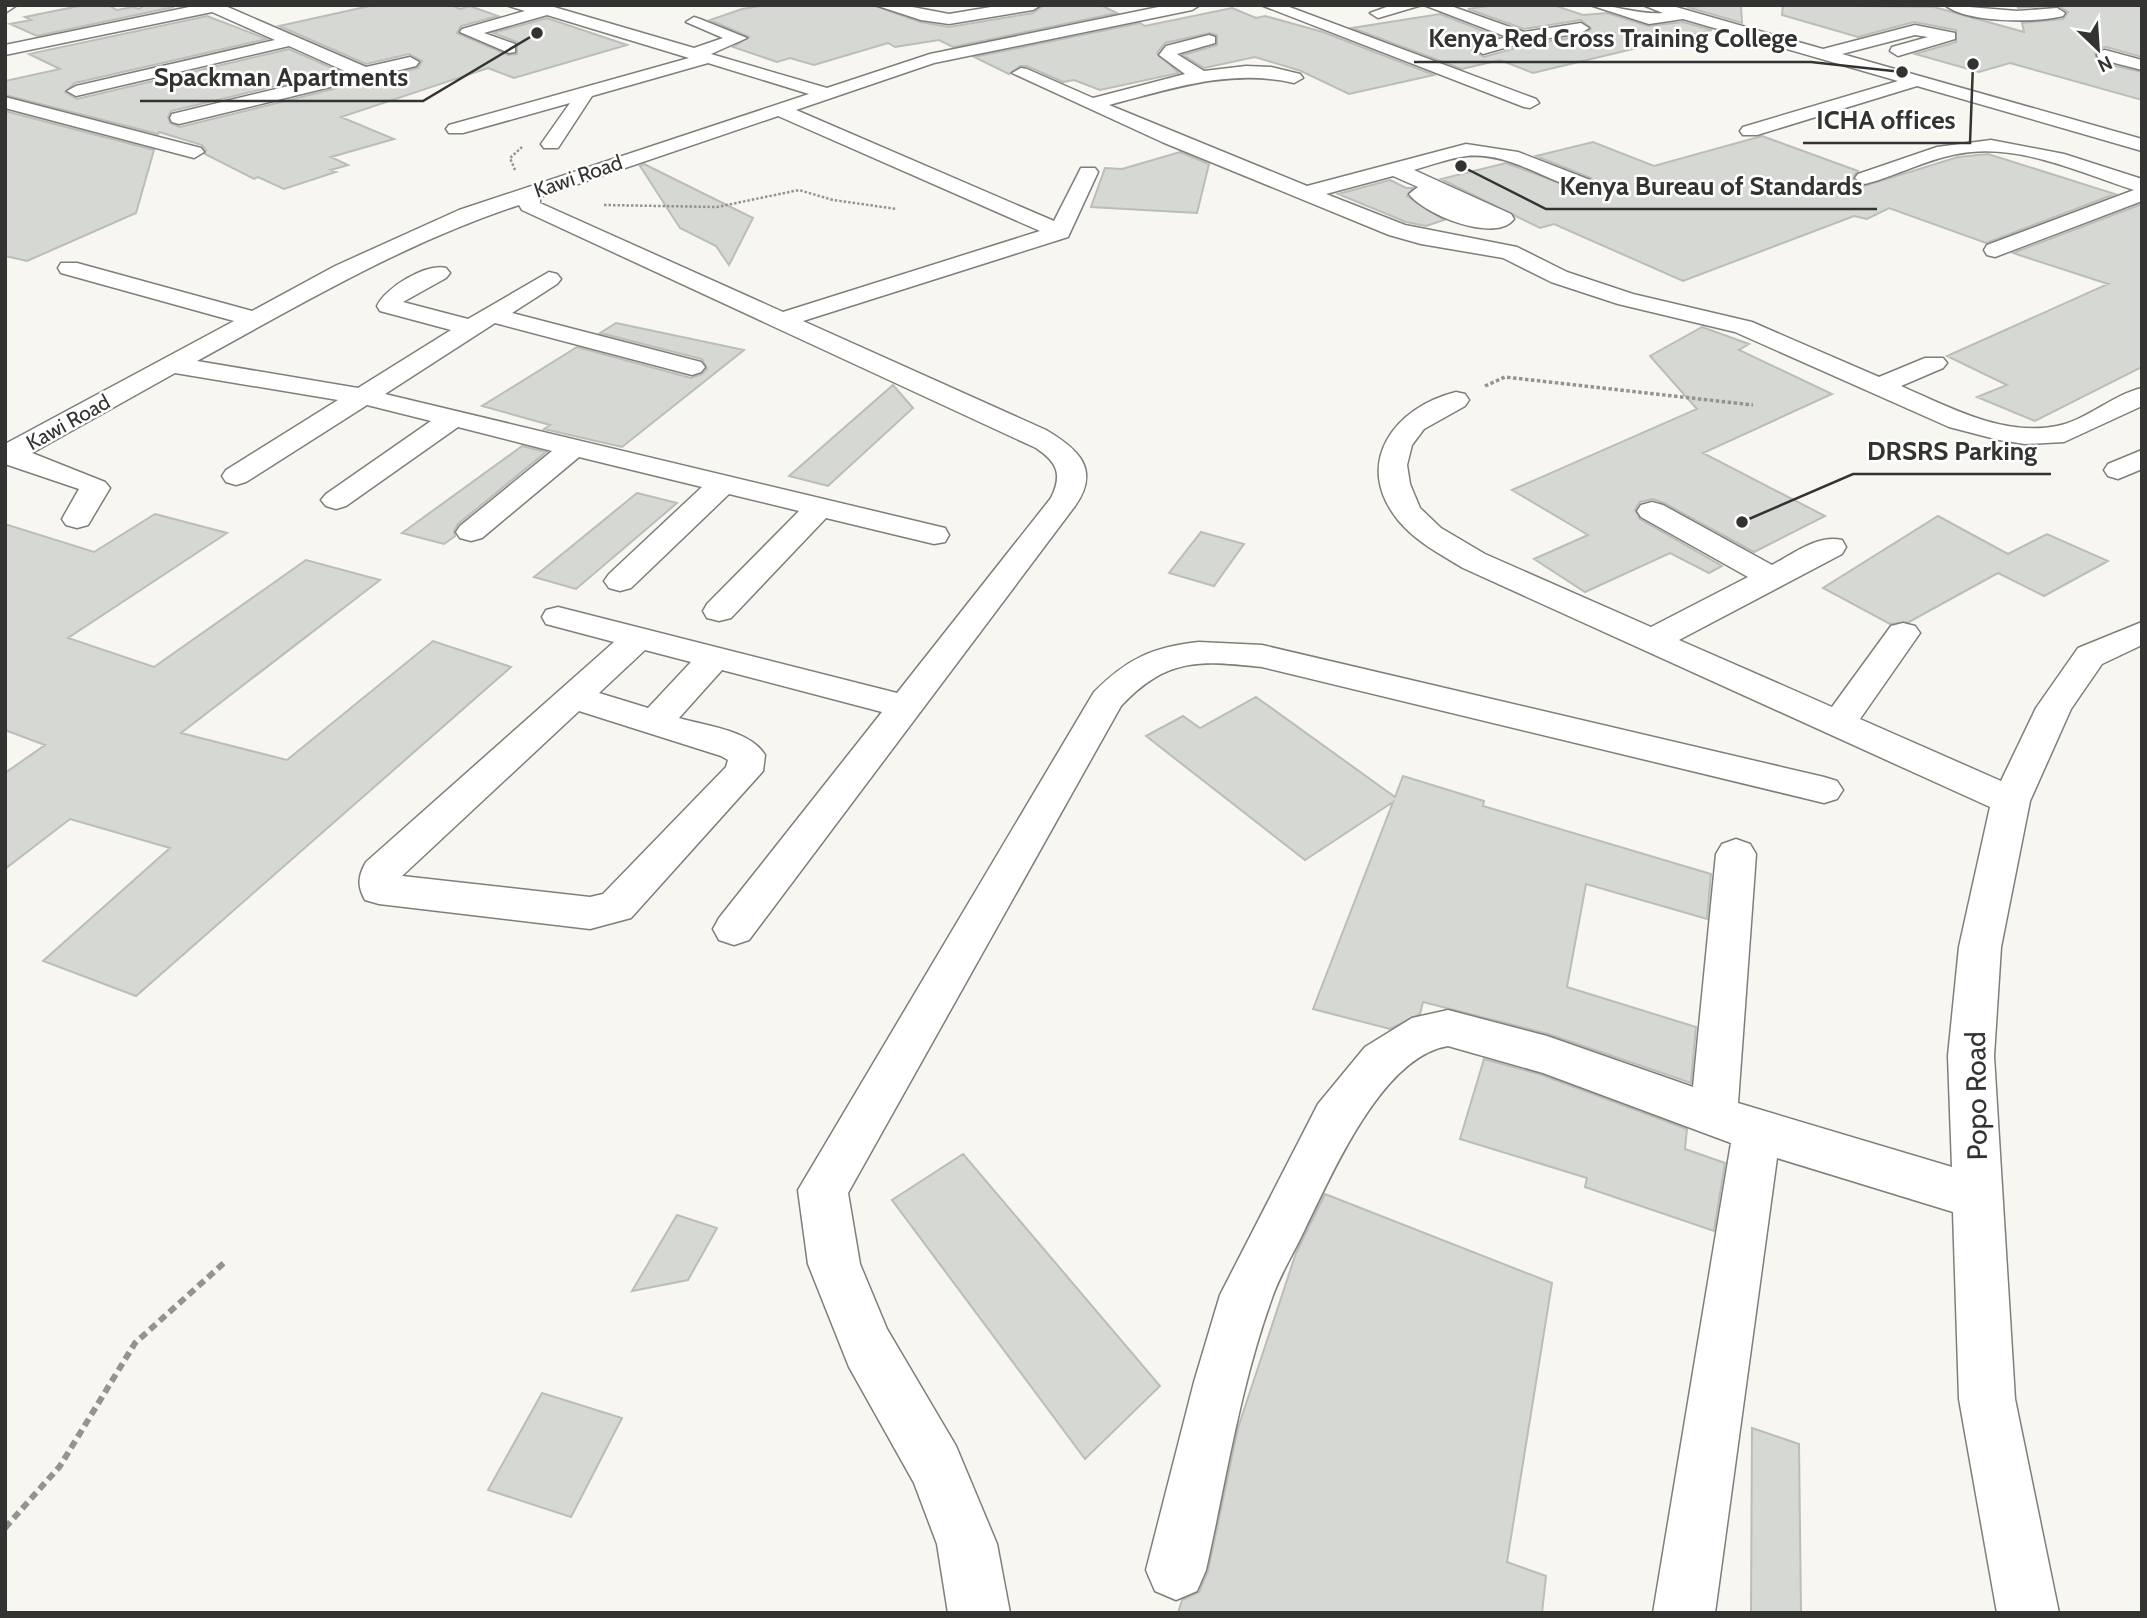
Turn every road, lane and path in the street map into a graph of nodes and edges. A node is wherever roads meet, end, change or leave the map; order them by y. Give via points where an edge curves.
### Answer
1 (566, 5) edge
2 (883, 5) edge
3 (1033, 5) edge
4 (1192, 5) edge
5 (1269, 5) edge
6 (1414, 5) edge
7 (1432, 5) edge
8 (1598, 5) edge
9 (1651, 5) edge
10 (1953, 5) edge
11 (211, 6) edge
12 (1145, 9) edge
13 (547, 10) junction
14 (518, 11) edge
15 (1377, 13) dead end
16 (2057, 13) dead end
17 (1686, 15) junction
18 (694, 22) dead end
19 (1581, 28) dead end
20 (1967, 31) dead end
21 (570, 33) dead end
22 (1949, 36) junction
23 (1523, 37) junction
24 (1209, 40) dead end
25 (291, 41) junction
26 (509, 48) dead end
27 (1483, 49) dead end
28 (5, 50) edge
29 (1898, 51) dead end
30 (1824, 54) junction
31 (2105, 55) dead end
32 (700, 56) junction
33 (410, 62) dead end
34 (610, 65) dead end
35 (2142, 65) edge
36 (364, 73) junction
37 (1021, 73) dead end
38 (655, 74) junction
39 (1203, 78) junction
40 (1294, 78) dead end
41 (1919, 80) junction
42 (693, 82) dead end
43 (611, 86) junction
44 (76, 91) dead end
45 (584, 93) junction
46 (826, 93) junction
47 (5, 102) edge
48 (1530, 103) dead end
49 (1090, 104) junction
50 (777, 109) junction
51 (56, 115) junction
52 (179, 118) dead end
53 (18, 126) dead end
54 (456, 129) dead end
55 (1750, 131) dead end
56 (551, 144) dead end
57 (2142, 145) edge
58 (194, 152) dead end
59 (1395, 169) junction
60 (1088, 172) dead end
61 (1865, 178) dead end
62 (1583, 184) dead end
63 (2142, 186) edge
64 (1435, 188) dead end
65 (1309, 192) junction
66 (2142, 194) edge
67 (530, 199) junction
68 (897, 209) dead end
69 (1060, 232) junction
70 (1995, 250) dead end
71 (69, 268) dead end
72 (438, 273) dead end
73 (549, 279) dead end
74 (258, 320) junction
75 (782, 320) junction
76 (482, 322) junction
77 (1934, 363) dead end
78 (172, 365) junction
79 (692, 367) dead end
80 (1877, 387) junction
81 (366, 397) junction
82 (1456, 400) joint
83 (1753, 405) dead end
84 (2134, 408) edge
85 (453, 418) junction
86 (574, 447) junction
87 (7, 455) edge
88 (236, 476) dead end
89 (723, 484) junction
90 (336, 500) dead end
91 (820, 507) junction
92 (1652, 510) dead end
93 (77, 519) dead end
94 (471, 532) dead end
95 (934, 535) dead end
96 (1831, 547) dead end
97 (1772, 578) junction
98 (620, 581) dead end
99 (719, 611) dead end
100 (558, 617) dead end
101 (2142, 632) edge
102 (1903, 633) dead end
103 (638, 638) junction
104 (1652, 640) junction
105 (715, 657) junction
106 (573, 697) junction
107 (906, 707) junction
108 (1839, 723) junction
109 (653, 724) junction
110 (1824, 790) dead end
111 (2011, 801) junction
112 (1736, 854) dead end
113 (734, 929) dead end
114 (1736, 1123) junction
115 (1979, 1197) junction
116 (225, 1262) dead end
117 (5, 1528) edge
118 (1176, 1570) dead end
119 (979, 1613) edge
120 (1684, 1613) edge
121 (2028, 1613) edge

1 - 13 street
2 - 3 street via 948,19
4 - 12 street, Kawi Road
5 - 48 street
6 - 15 street
7 - 23 street
8 - 17 street via 1656,20
9 - 17 street
10 - 16 street via 2005,17
11 - 25 street
11 - 28 street
12 - 46 street, Kawi Road via 964,49
13 - 14 street
13 - 32 street
14 - 21 street
14 - 26 street via 468,32
17 - 30 street
18 - 32 street via 739,38
19 - 23 street
20 - 22 street
22 - 29 street
22 - 30 street via 1915,30
23 - 27 street
24 - 39 street via 1167,55
25 - 36 street
25 - 44 street
30 - 41 street
31 - 35 street
32 - 38 street
32 - 46 street
33 - 36 street
34 - 43 street via 603,81
36 - 52 street
37 - 49 street
38 - 42 street
38 - 43 street
39 - 40 street via 1249,69
39 - 49 street
41 - 55 street
41 - 57 street
43 - 45 street
45 - 54 street
45 - 56 street
46 - 50 street, Kawi Road
47 - 51 street
49 - 65 street
50 - 67 street, Kawi Road
50 - 69 street
51 - 53 street
51 - 58 street
59 - 62 street via 1466,149 1489,150
59 - 64 street
59 - 65 street
60 - 69 street
61 - 63 street via 1965,146 1984,145 2030,151
65 - 80 street via 1406,233 1509,252 1559,276 1626,299 1743,327
66 - 70 street
67 - 68 path via 717,207 799,190
67 - 74 street, Kawi Road via 427,231 343,271
67 - 75 street
69 - 75 street
71 - 74 street
72 - 76 street via 393,297 389,306
73 - 76 street
74 - 78 street, Kawi Road
75 - 107 street via 1036,436 1066,457 1072,467 1075,483 1065,499
76 - 79 street
76 - 81 street
77 - 80 street
78 - 81 street
78 - 87 street, Kawi Road
80 - 84 street via 1959,421 2025,436 2064,434
81 - 85 street
81 - 88 street
82 - 83 path via 1505,377
82 - 104 street via 1409,427 1393,454 1396,495 1409,518 1474,561
85 - 86 street
85 - 90 street
86 - 89 street
86 - 94 street
87 - 93 street via 89,483 94,488
89 - 91 street
89 - 98 street
91 - 95 street
91 - 99 street
92 - 97 street
96 - 97 street
97 - 104 street
100 - 103 street
101 - 111 street, Popo Road via 2090,656 2054,708
102 - 108 street
103 - 105 street
103 - 106 street
104 - 108 street
105 - 107 street
105 - 109 street
106 - 109 street
106 - 109 street via 380,873 379,889 590,913 616,907 744,771 747,755 734,747
107 - 113 street
108 - 111 street
110 - 119 street via 1262,656 1224,651 1173,656 1137,670 1107,700 823,1190 834,1265 868,1348 936,1466 967,1545
111 - 115 street, Popo Road via 1980,947 1971,1056
112 - 114 street
114 - 115 street
114 - 118 street via 1547,1055 1448,1028 1428,1031 1381,1061 1335,1119 1246,1295
114 - 120 street
115 - 121 street, Popo Road via 1987,1399
116 - 117 path via 135,1343 60,1466

